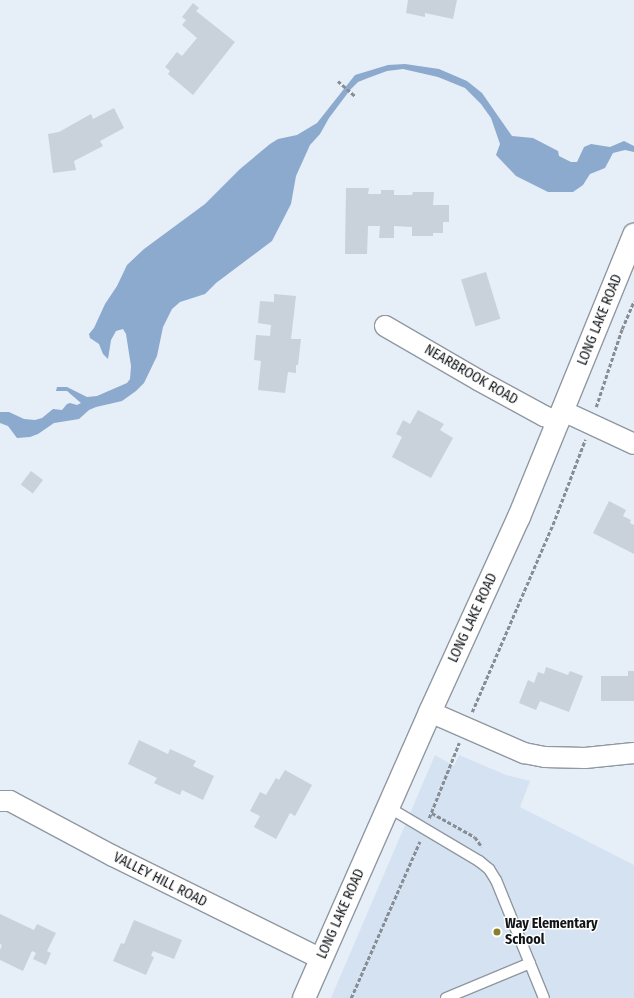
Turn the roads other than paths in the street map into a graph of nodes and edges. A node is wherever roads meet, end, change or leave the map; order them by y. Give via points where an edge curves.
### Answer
1 (634, 235) edge
2 (385, 326) dead end
3 (561, 416) junction
4 (634, 444) edge
5 (430, 712) junction
6 (634, 752) edge
7 (3, 795) edge
8 (388, 807) junction
9 (321, 960) junction
10 (530, 963) junction
11 (304, 998) edge
12 (446, 998) edge
13 (544, 998) edge

1 - 3 main road, LONG LAKE ROAD
2 - 3 street, NEARBROOK ROAD via 544,416
3 - 4 street, NEARBROOK ROAD
3 - 5 main road, LONG LAKE ROAD via 519,517
5 - 6 street via 524,753 545,757 585,758
5 - 8 main road, LONG LAKE ROAD
7 - 9 street, VALLEY HILL ROAD via 113,856
8 - 9 main road, LONG LAKE ROAD
8 - 10 lane via 480,861 489,869 496,880
9 - 11 main road, LONG LAKE ROAD
10 - 12 lane
10 - 13 lane

